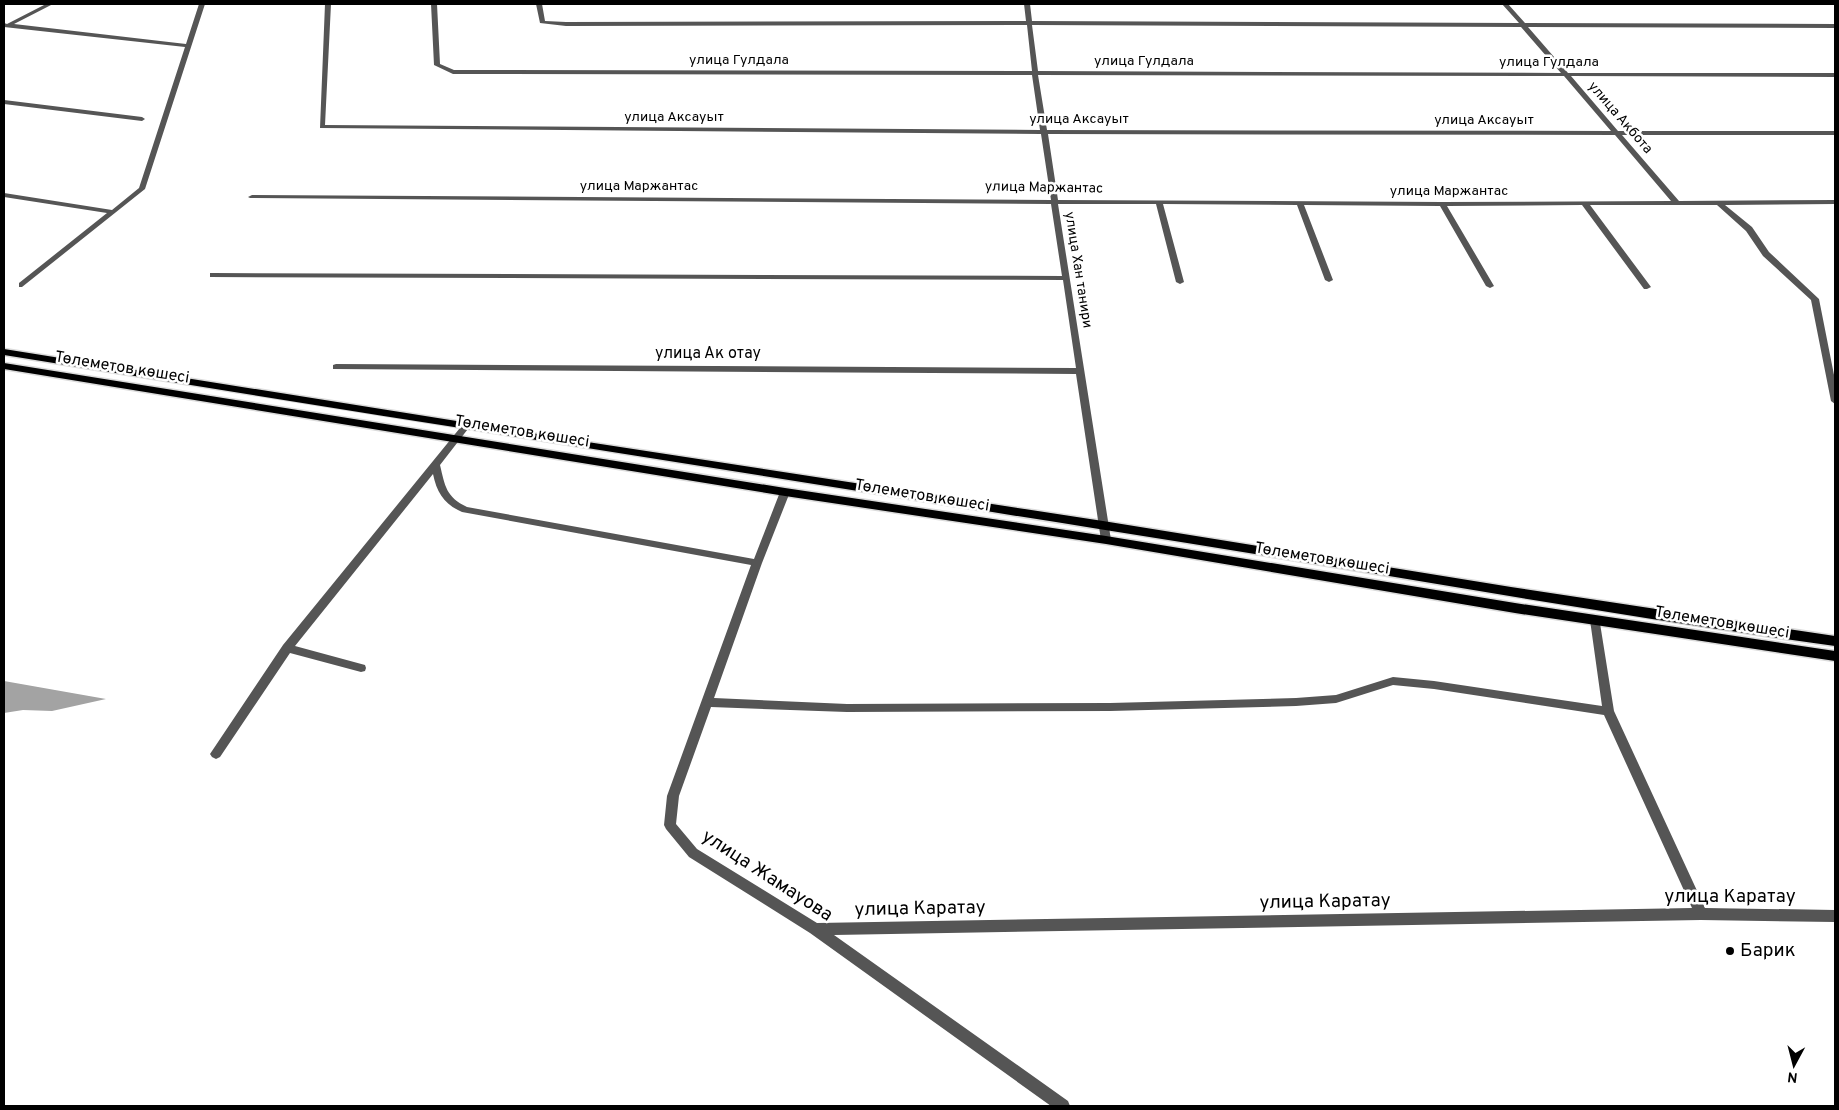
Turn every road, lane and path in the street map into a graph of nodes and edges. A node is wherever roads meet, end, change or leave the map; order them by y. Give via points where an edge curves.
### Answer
1 (50, 4) edge
2 (202, 4) edge
3 (328, 4) edge
4 (434, 4) edge
5 (539, 4) edge
6 (1027, 4) edge
7 (1505, 4) edge
8 (1029, 23) junction
9 (1523, 25) junction
10 (5, 26) edge
11 (1835, 26) edge
12 (188, 46) junction
13 (1036, 74) junction
14 (1566, 74) junction
15 (1835, 75) edge
16 (4, 102) edge
17 (142, 119) dead end
18 (1044, 132) junction
19 (1616, 133) junction
20 (1835, 134) edge
21 (4, 195) edge
22 (252, 196) dead end
23 (1054, 200) junction
24 (1159, 202) junction
25 (1300, 202) junction
26 (1718, 202) junction
27 (1835, 202) edge
28 (1442, 204) junction
29 (1585, 204) junction
30 (1678, 204) junction
31 (114, 212) junction
32 (213, 275) dead end
33 (1066, 278) junction
34 (1329, 280) dead end
35 (1180, 282) dead end
36 (22, 285) dead end
37 (1490, 286) dead end
38 (1647, 287) dead end
39 (4, 352) edge
40 (4, 366) edge
41 (336, 367) dead end
42 (1080, 371) junction
43 (1835, 402) edge
44 (467, 426) junction
45 (457, 438) junction
46 (435, 465) junction
47 (785, 492) junction
48 (1103, 525) junction
49 (1106, 540) junction
50 (757, 563) junction
51 (1596, 620) junction
52 (1835, 642) edge
53 (287, 648) junction
54 (1835, 656) edge
55 (361, 668) dead end
56 (707, 702) junction
57 (1608, 711) junction
58 (216, 754) dead end
59 (1701, 914) junction
60 (1835, 916) edge
61 (815, 929) junction
62 (1063, 1106) edge

1 - 10 street
2 - 12 street
3 - 18 street, улица Аксауыт via 322,127
4 - 13 street, улица Гулдала via 437,65 453,72
5 - 8 street via 542,22 566,24
6 - 8 street, улица Хан танири
7 - 9 street, улица Акбота
8 - 9 street
8 - 13 street, улица Хан танири
9 - 11 street
9 - 14 street, улица Акбота
10 - 12 street
12 - 31 street via 142,189
13 - 14 street, улица Гулдала
13 - 18 street, улица Хан танири
14 - 15 street, улица Гулдала
14 - 19 street, улица Акбота
16 - 17 street
18 - 19 street, улица Аксауыт
18 - 23 street, улица Хан танири
19 - 20 street, улица Аксауыт
19 - 30 street, улица Акбота
21 - 31 street
22 - 23 street, улица Маржантас
23 - 24 street, улица Маржантас
23 - 33 street, улица Хан танири
24 - 25 street, улица Маржантас
24 - 35 street
25 - 28 street, улица Маржантас
25 - 34 street
26 - 27 street, улица Маржантас
26 - 30 street, улица Маржантас
26 - 43 street via 1749,229 1766,254 1815,299
28 - 29 street, улица Маржантас
28 - 37 street
29 - 30 street, улица Маржантас
29 - 38 street
31 - 36 street
32 - 33 street
33 - 42 street, улица Хан танири
39 - 44 main road, Төлеметов көшесі
40 - 45 main road, Төлеметов көшесі
41 - 42 street, улица Ак отау
42 - 48 street, улица Хан танири
44 - 45 street
44 - 48 main road, Төлеметов көшесі
45 - 46 street
45 - 47 main road, Төлеметов көшесі
46 - 50 street via 445,498 465,510
46 - 53 street
47 - 49 main road, Төлеметов көшесі
47 - 50 street, улица Жамауова
48 - 49 street, улица Хан танири
48 - 52 main road, Төлеметов көшесі
49 - 51 main road, Төлеметов көшесі
50 - 56 street, улица Жамауова
51 - 54 main road, Төлеметов көшесі
51 - 57 street
53 - 55 street
53 - 58 street
56 - 57 street via 847,708 1110,707 1296,702 1336,699 1393,681
56 - 61 street, улица Жамауова via 672,796 670,825 693,853
57 - 59 street
59 - 60 street, улица Каратау
59 - 61 street, улица Каратау
61 - 62 street, улица Жамауова

